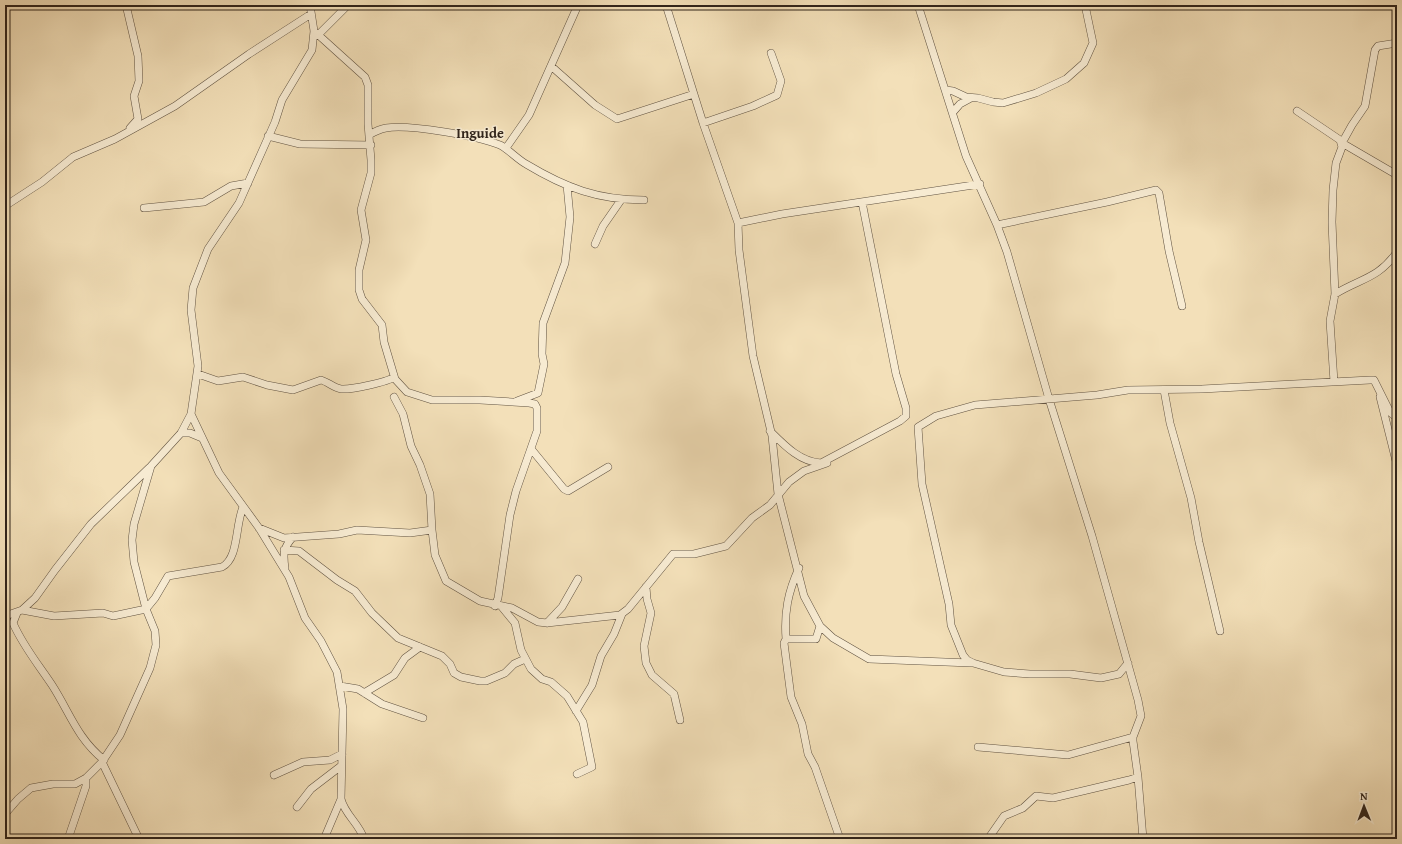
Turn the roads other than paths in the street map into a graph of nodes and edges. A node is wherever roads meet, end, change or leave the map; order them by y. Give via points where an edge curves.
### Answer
1 (126, 5) edge
2 (310, 5) edge
3 (348, 5) edge
4 (578, 5) edge
5 (666, 5) edge
6 (918, 5) edge
7 (1085, 5) edge
8 (311, 14) junction
9 (316, 32) junction
10 (1397, 43) edge
11 (771, 53) dead end
12 (551, 66) junction
13 (946, 90) junction
14 (694, 94) junction
15 (973, 97) junction
16 (1297, 111) dead end
17 (953, 112) junction
18 (703, 123) junction
19 (128, 131) junction
20 (369, 135) junction
21 (268, 136) junction
22 (1342, 143) junction
23 (371, 146) junction
24 (506, 148) junction
25 (1397, 175) edge
26 (248, 183) junction
27 (980, 184) junction
28 (567, 185) junction
29 (621, 200) junction
30 (644, 200) dead end
31 (862, 202) junction
32 (5, 206) edge
33 (144, 208) dead end
34 (738, 223) junction
35 (997, 225) junction
36 (595, 244) dead end
37 (1397, 252) edge
38 (1335, 294) junction
39 (1182, 306) dead end
40 (198, 374) junction
41 (394, 377) junction
42 (1334, 382) junction
43 (1376, 385) junction
44 (1164, 390) junction
45 (394, 396) dead end
46 (1049, 399) junction
47 (515, 402) junction
48 (191, 414) junction
49 (1397, 418) edge
50 (770, 431) junction
51 (180, 433) junction
52 (202, 438) junction
53 (532, 450) junction
54 (821, 463) junction
55 (1397, 465) edge
56 (151, 466) junction
57 (608, 467) dead end
58 (778, 494) junction
59 (243, 507) junction
60 (259, 528) junction
61 (432, 530) junction
62 (293, 537) junction
63 (284, 550) junction
64 (799, 568) junction
65 (285, 571) junction
66 (578, 579) dead end
67 (646, 587) junction
68 (498, 606) junction
69 (146, 609) junction
70 (20, 612) junction
71 (622, 614) junction
72 (5, 616) edge
73 (547, 623) junction
74 (820, 626) junction
75 (1220, 631) dead end
76 (816, 638) junction
77 (833, 638) junction
78 (786, 639) junction
79 (420, 647) junction
80 (525, 659) junction
81 (974, 663) junction
82 (1128, 663) junction
83 (340, 686) junction
84 (364, 693) junction
85 (576, 711) junction
86 (423, 718) dead end
87 (680, 720) dead end
88 (1133, 737) junction
89 (978, 748) dead end
90 (342, 754) junction
91 (103, 761) junction
92 (342, 766) junction
93 (576, 774) dead end
94 (274, 775) dead end
95 (1138, 776) junction
96 (86, 778) junction
97 (341, 799) junction
98 (297, 808) dead end
99 (5, 814) edge
100 (68, 839) edge
101 (139, 839) edge
102 (324, 839) edge
103 (364, 839) edge
104 (840, 839) edge
105 (988, 839) edge
106 (1143, 839) edge

1 - 19 street via 138,56 138,81 134,96 138,119
2 - 8 street
3 - 9 street
4 - 12 street
5 - 14 street
6 - 13 street
7 - 15 street via 1093,43 1084,63 1066,79 1036,93 1004,103
8 - 9 street
8 - 19 street via 188,98
9 - 20 street via 367,80
9 - 21 street via 312,50 288,89
10 - 22 street via 1378,46 1375,50 1366,106
11 - 18 street via 781,81 777,95
12 - 14 street via 595,105 617,119
12 - 24 street via 529,115
13 - 15 street
13 - 17 street
14 - 18 street
15 - 17 street via 960,104
16 - 22 street
17 - 27 street via 966,156
18 - 34 street
19 - 32 street via 73,157 42,182
20 - 23 street
20 - 24 street via 380,129 401,127 463,135
21 - 23 street via 300,144
21 - 26 street
22 - 25 street
22 - 38 street via 1336,163 1332,222
23 - 41 street via 371,172 361,210 366,240 359,270 359,290 362,299 382,325
24 - 28 street via 515,158
26 - 33 street via 231,186 204,202
26 - 40 street via 230,219 208,249 193,288 191,310
27 - 31 street
27 - 35 street
28 - 29 street via 604,198
28 - 47 street via 570,218 565,263 542,330 544,364 538,393
29 - 30 street
29 - 36 street via 603,226
31 - 34 street
31 - 54 street via 906,416
34 - 50 street via 739,250 753,356
35 - 39 street via 1156,190 1159,193
35 - 46 street
37 - 38 street via 1389,264 1378,273
38 - 42 street via 1330,321
40 - 41 street via 218,381 243,378 293,390 321,380 343,389 385,382
40 - 48 street
41 - 47 street via 407,392 432,400
42 - 43 street via 1374,380
42 - 44 street
43 - 49 street via 1390,412
43 - 55 street
44 - 46 street via 1128,390
44 - 75 street
45 - 61 street via 403,414 411,446 430,494
46 - 81 street via 969,406 936,416 918,427 922,484 949,604 950,622 963,655
46 - 82 street
47 - 53 street via 534,404 537,408 537,431
48 - 51 street
48 - 52 street
50 - 54 street via 803,459
50 - 58 street
51 - 52 street via 190,433
51 - 56 street
52 - 59 street via 219,473
53 - 57 street via 568,491
53 - 68 street via 516,491 510,515
54 - 58 street via 827,463 804,471
56 - 69 street via 132,532 134,562
56 - 70 street via 91,524 35,598
58 - 64 street
58 - 67 street via 730,543 694,554 673,554
59 - 60 street
59 - 69 street via 237,524 234,551 229,562 222,568 168,576
60 - 62 street via 280,537
60 - 65 street
61 - 62 street via 410,533 357,530 340,534
61 - 68 street via 435,555 444,579 470,595
62 - 63 street
63 - 65 street
63 - 79 street via 295,550 303,554 360,595 372,613 398,638
64 - 74 street via 804,596
64 - 78 street via 789,589
65 - 83 street via 305,618 333,663
66 - 73 street via 562,607
67 - 71 street
67 - 87 street via 651,613 644,646 646,664 652,676 674,694
68 - 73 street via 525,614 538,622
68 - 80 street via 516,625 518,641
69 - 70 street via 115,616 103,613 66,616
69 - 91 street via 156,634 154,655 120,736
70 - 72 street
70 - 91 street via 13,623 28,653 57,694 79,735
71 - 73 street
71 - 85 street via 601,656 592,685
74 - 76 street
74 - 77 street
76 - 77 street
76 - 78 street
77 - 81 street via 869,660
78 - 104 street via 784,643 792,697 802,724 808,754
79 - 80 street via 442,656 457,675 480,681 505,673 514,664
79 - 84 street via 405,658 394,675
80 - 85 street via 540,677 551,682 567,696
81 - 82 street via 1004,672 1070,674 1101,678 1119,674
82 - 88 street via 1140,711
83 - 84 street
83 - 90 street via 343,709
84 - 86 street via 386,706
85 - 93 street via 585,727 592,765 591,769
88 - 89 street via 1061,755
88 - 95 street
90 - 92 street
90 - 94 street via 330,760 303,762
91 - 96 street
91 - 101 street
92 - 97 street
92 - 98 street via 311,789
95 - 105 street via 1124,782 1053,798 1036,796 1023,808 1004,816
95 - 106 street
96 - 99 street via 75,784 31,788 18,798
96 - 100 street via 86,786
97 - 102 street
97 - 103 street via 347,812 359,825

